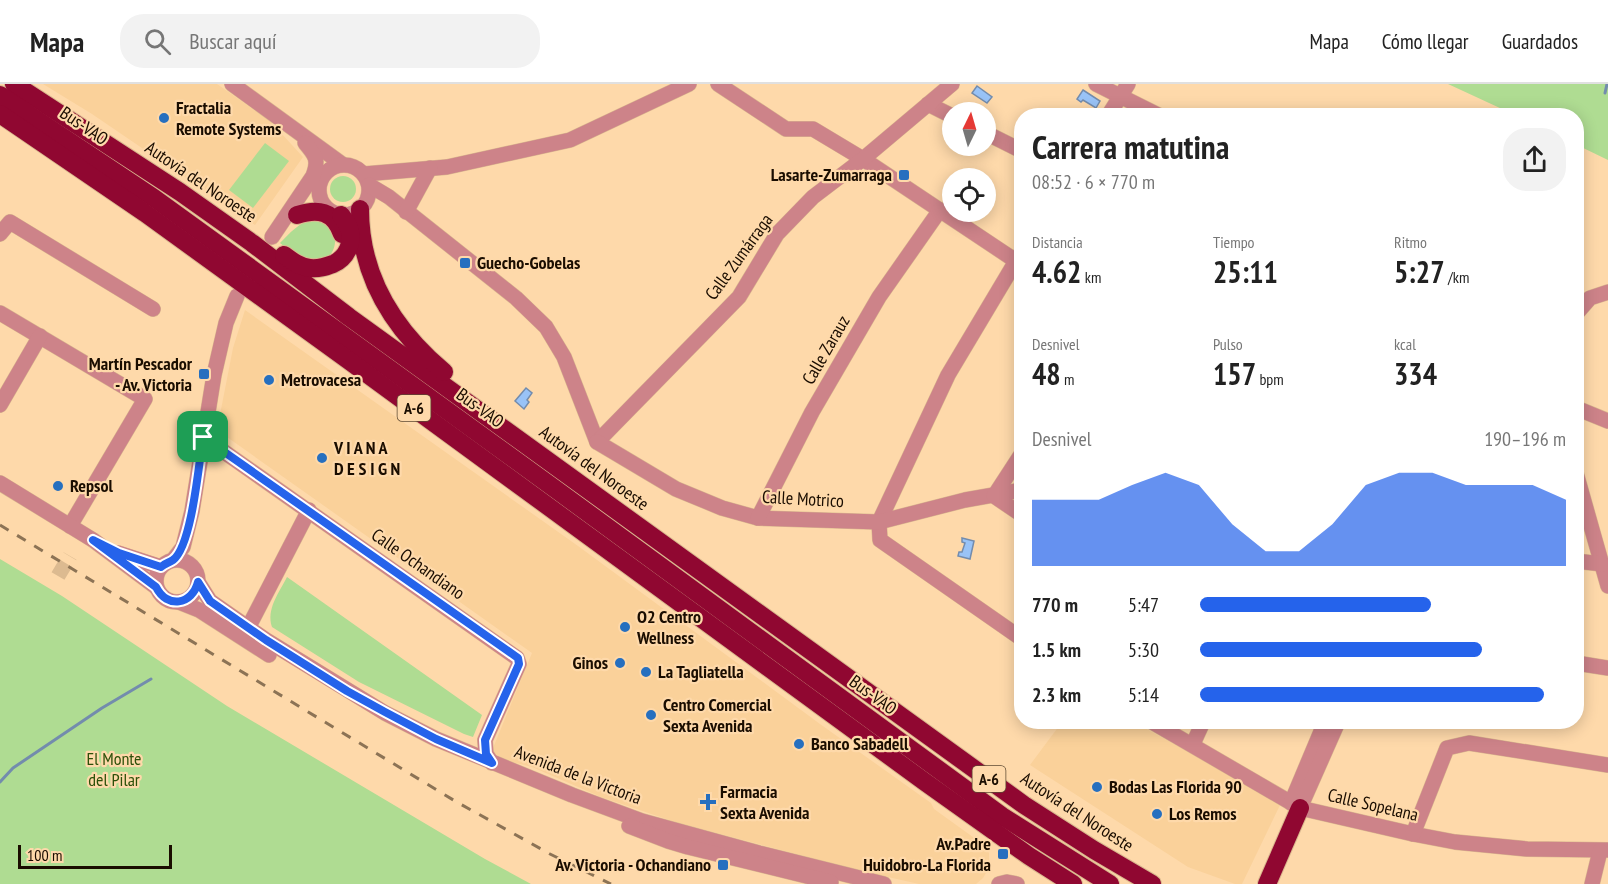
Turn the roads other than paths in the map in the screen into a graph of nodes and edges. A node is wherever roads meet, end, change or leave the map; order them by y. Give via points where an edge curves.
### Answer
1 (14, 84) edge
2 (232, 84) edge
3 (689, 84) edge
4 (718, 84) edge
5 (952, 84) edge
6 (1096, 84) edge
7 (1124, 90) edge
8 (0, 95) edge
9 (928, 104) junction
10 (1113, 108) edge
11 (1149, 108) edge
12 (942, 111) edge
13 (0, 114) edge
14 (297, 133) junction
15 (996, 138) edge
16 (312, 144) junction
17 (1014, 147) edge
18 (863, 159) junction
19 (342, 164) junction
20 (429, 168) junction
21 (322, 177) junction
22 (366, 179) junction
23 (322, 203) junction
24 (363, 206) junction
25 (402, 209) junction
26 (940, 210) junction
27 (341, 215) junction
28 (291, 216) junction
29 (0, 234) edge
30 (252, 243) junction
31 (1014, 256) edge
32 (330, 265) junction
33 (1014, 267) edge
34 (1608, 292) edge
35 (237, 296) dead end
36 (1584, 305) edge
37 (153, 309) dead end
38 (0, 313) edge
39 (40, 336) junction
40 (0, 405) edge
41 (473, 406) junction
42 (1584, 412) edge
43 (1608, 422) edge
44 (203, 437) junction
45 (597, 442) junction
46 (1014, 465) edge
47 (0, 483) edge
48 (1014, 492) edge
49 (994, 496) junction
50 (1584, 501) edge
51 (309, 510) junction
52 (1014, 510) edge
53 (192, 512) junction
54 (758, 518) junction
55 (879, 522) junction
56 (70, 526) junction
57 (93, 540) junction
58 (1584, 562) edge
59 (167, 563) junction
60 (1602, 564) junction
61 (193, 567) junction
62 (198, 582) junction
63 (1608, 586) edge
64 (156, 587) junction
65 (179, 602) junction
66 (249, 628) junction
67 (1014, 633) edge
68 (1584, 664) edge
69 (1608, 668) edge
70 (1165, 729) edge
71 (1200, 729) edge
72 (1323, 729) edge
73 (1334, 729) edge
74 (1193, 744) junction
75 (492, 763) junction
76 (1608, 765) edge
77 (1296, 805) junction
78 (1413, 834) junction
79 (1604, 851) edge
80 (841, 884) edge
81 (884, 884) edge
82 (999, 884) edge
83 (1017, 884) edge
84 (1073, 884) edge
85 (1110, 884) edge
86 (1152, 884) edge
87 (1267, 884) edge
88 (1592, 884) edge

1 - 30 highway, Autovía del Noroeste / A-6
2 - 14 street
3 - 20 street via 570,140
4 - 18 street via 786,129 813,129
5 - 9 street, Calle Zumárraga
6 - 7 street
7 - 10 street
7 - 11 street
8 - 85 highway, Bus-VAO via 173,212 1002,816
9 - 12 street
9 - 18 street, Calle Zumárraga
13 - 84 highway, A-6 via 145,213 964,810
14 - 16 street
14 - 28 street via 315,155 317,165
15 - 17 street
16 - 19 street
16 - 21 street via 323,160
18 - 26 street
18 - 45 street, Calle Zumárraga via 813,197 777,234 739,297
19 - 21 street via 330,168
19 - 22 street via 358,168
20 - 22 street
20 - 25 street
21 - 23 street
21 - 28 street
22 - 24 street via 369,194
22 - 25 street
23 - 27 street
23 - 28 street via 309,205
24 - 25 street via 380,198
24 - 27 street via 354,213
24 - 41 highway via 360,223 380,297 403,332 427,358 465,388
25 - 45 street via 516,298 546,327 564,357
26 - 31 street
26 - 54 street, Calle Zarauz via 879,297 812,412
27 - 32 highway via 349,228 349,249
28 - 32 highway via 320,211 338,224 343,237 341,251
29 - 37 street via 9,222
30 - 32 highway via 308,268
30 - 41 highway, Autovía del Noroeste / A-6
33 - 55 street via 948,375
34 - 36 street via 1590,298
35 - 44 street via 219,350
38 - 39 street
39 - 40 street
39 - 56 street via 145,399
41 - 86 highway, Autovía del Noroeste / A-6 via 1024,805
42 - 43 street
44 - 51 street, Calle Ochandiano
44 - 53 street
45 - 54 street, Calle Motrico via 676,489
46 - 49 street
47 - 56 street
48 - 49 street, Calle Motrico
49 - 52 street
49 - 55 street, Calle Motrico
50 - 60 street
51 - 66 street
51 - 75 street, Calle Ochandiano via 518,658 519,664 485,740 486,754
53 - 59 street via 183,547
53 - 61 street
54 - 55 street, Calle Motrico
55 - 67 street via 880,540
56 - 57 street
57 - 59 street via 119,553
57 - 64 street
58 - 60 street
59 - 61 street via 184,561
59 - 64 street via 156,576
60 - 63 street
61 - 62 street
62 - 65 street via 192,596
62 - 66 street, Avenida de la Victoria via 210,601
64 - 65 street via 163,597
65 - 80 street, Avenida de la Victoria via 199,610 347,702 557,797 668,841
66 - 75 street, Avenida de la Victoria via 385,712
68 - 69 street
70 - 74 street, Calle Sopelana
71 - 74 street
72 - 77 street
73 - 77 street
74 - 77 street, Calle Sopelana
75 - 81 street, Avenida de la Victoria via 642,821
76 - 78 street via 1469,743 1447,748
77 - 78 street, Calle Sopelana
77 - 87 highway
78 - 79 street, Calle Sopelana via 1527,849
79 - 88 street
82 - 83 street

